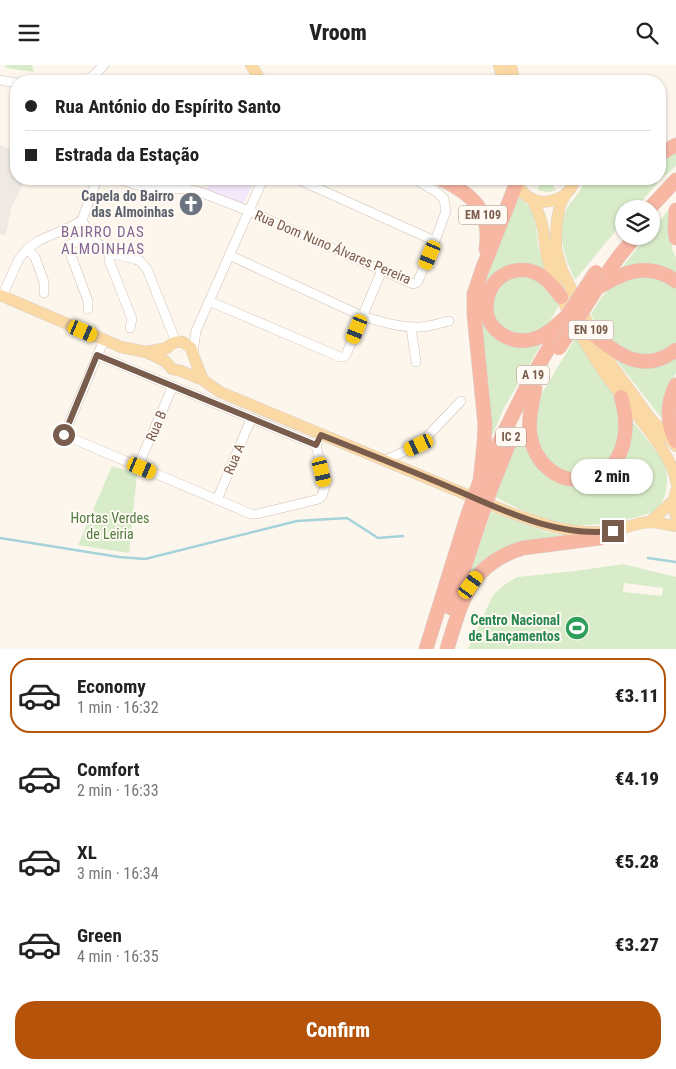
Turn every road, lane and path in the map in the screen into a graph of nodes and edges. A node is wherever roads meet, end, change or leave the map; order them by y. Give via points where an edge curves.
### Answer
1 (104, 65) edge
2 (93, 75) edge
3 (676, 181) edge
4 (95, 185) edge
5 (137, 185) edge
6 (260, 185) edge
7 (309, 185) edge
8 (425, 185) edge
9 (453, 185) edge
10 (514, 185) edge
11 (518, 185) edge
12 (572, 185) edge
13 (676, 190) edge
14 (565, 195) junction
15 (532, 199) junction
16 (658, 200) edge
17 (660, 208) edge
18 (249, 211) junction
19 (676, 211) edge
20 (83, 217) junction
21 (91, 237) junction
22 (676, 238) edge
23 (435, 241) junction
24 (618, 245) edge
25 (628, 245) edge
26 (27, 249) junction
27 (113, 254) junction
28 (230, 255) junction
29 (382, 270) junction
30 (482, 270) junction
31 (676, 281) edge
32 (597, 288) junction
33 (44, 293) dead end
34 (1, 295) edge
35 (561, 297) junction
36 (209, 301) junction
37 (88, 309) dead end
38 (362, 316) junction
39 (567, 316) junction
40 (449, 321) dead end
41 (412, 327) junction
42 (130, 328) dead end
43 (196, 331) junction
44 (593, 334) junction
45 (104, 340) junction
46 (175, 344) junction
47 (676, 350) edge
48 (146, 352) junction
49 (193, 354) junction
50 (97, 355) junction
51 (416, 362) dead end
52 (172, 367) junction
53 (203, 379) junction
54 (169, 385) junction
55 (676, 385) edge
56 (535, 389) junction
57 (621, 397) junction
58 (461, 401) dead end
59 (251, 419) junction
60 (321, 435) junction
61 (676, 441) edge
62 (316, 445) junction
63 (676, 446) edge
64 (385, 461) junction
65 (138, 466) junction
66 (676, 482) edge
67 (486, 484) junction
68 (675, 496) edge
69 (217, 499) junction
70 (676, 516) edge
71 (650, 522) junction
72 (676, 527) edge
73 (613, 531) junction
74 (445, 622) junction
75 (426, 649) edge
76 (439, 649) edge
77 (447, 649) edge

1 - 2 street
3 - 16 highway
4 - 20 street
5 - 18 street, Rua Dom Nuno Álvares Pereira via 200,192
6 - 18 street
7 - 23 street
8 - 23 street via 438,193 446,204
9 - 30 highway, EM 109 via 469,197 486,220
10 - 30 highway
11 - 15 main road, EN 109
12 - 14 main road, EN 109
13 - 17 highway
14 - 15 main road via 549,202
14 - 44 main road, EN 109 via 556,227 558,257
15 - 35 main road, EN 109 via 542,224 548,263
18 - 28 street
18 - 29 street, Rua Dom Nuno Álvares Pereira
19 - 22 highway
20 - 21 street
20 - 26 street via 72,227
21 - 27 street
21 - 37 street via 71,244 69,250
23 - 29 street, Rua Dom Nuno Álvares Pereira via 416,283
24 - 39 highway, A 19, bridge
25 - 32 highway, IC 2
26 - 33 street via 35,257 44,282
26 - 34 street
27 - 42 street via 109,260 132,319
27 - 46 street via 140,261 148,269
28 - 36 street
28 - 38 street
29 - 38 street
30 - 67 highway via 473,302 485,424
31 - 32 highway via 658,273 636,270 616,276
32 - 56 highway, IC 2, bridge
34 - 45 main road
35 - 39 highway via 541,275 533,271 507,272 494,284 487,300 488,316 502,336 527,341 545,334
35 - 57 main road, EN 109 via 594,357
36 - 38 street via 340,357 346,355
36 - 43 street
38 - 41 street via 382,323
39 - 67 highway, A 19 via 519,400
40 - 41 street
41 - 51 street
43 - 46 street
43 - 49 street
44 - 47 highway via 616,352 640,361 665,358
44 - 63 main road, EN 109 via 650,418
45 - 48 main road
45 - 50 street
46 - 48 main road
46 - 49 main road via 189,345
46 - 52 main road via 165,352
48 - 52 main road
49 - 52 main road via 190,366
49 - 53 main road
50 - 54 street
50 - 65 street via 64,435
52 - 53 main road
52 - 54 street, Rua B
53 - 60 main road via 220,392
54 - 59 street
54 - 65 street, Rua B
55 - 61 highway via 670,400 669,420
56 - 57 highway via 530,421 532,445 550,471 570,479 581,480 602,474 618,457 626,416
56 - 67 highway, IC 2
57 - 66 main road, EN 109 via 669,461
58 - 64 street via 419,445
59 - 62 street
59 - 69 street, Rua A
60 - 62 street
60 - 64 main road
62 - 69 street via 326,486 319,499 256,515
64 - 73 main road via 541,524 572,531
65 - 69 street
67 - 74 highway, IC 2, bridge
68 - 70 main road
68 - 71 main road
71 - 72 main road
71 - 73 main road
73 - 74 highway via 600,538 523,548 494,560 482,570 460,606
74 - 75 highway
74 - 76 highway
74 - 77 highway

